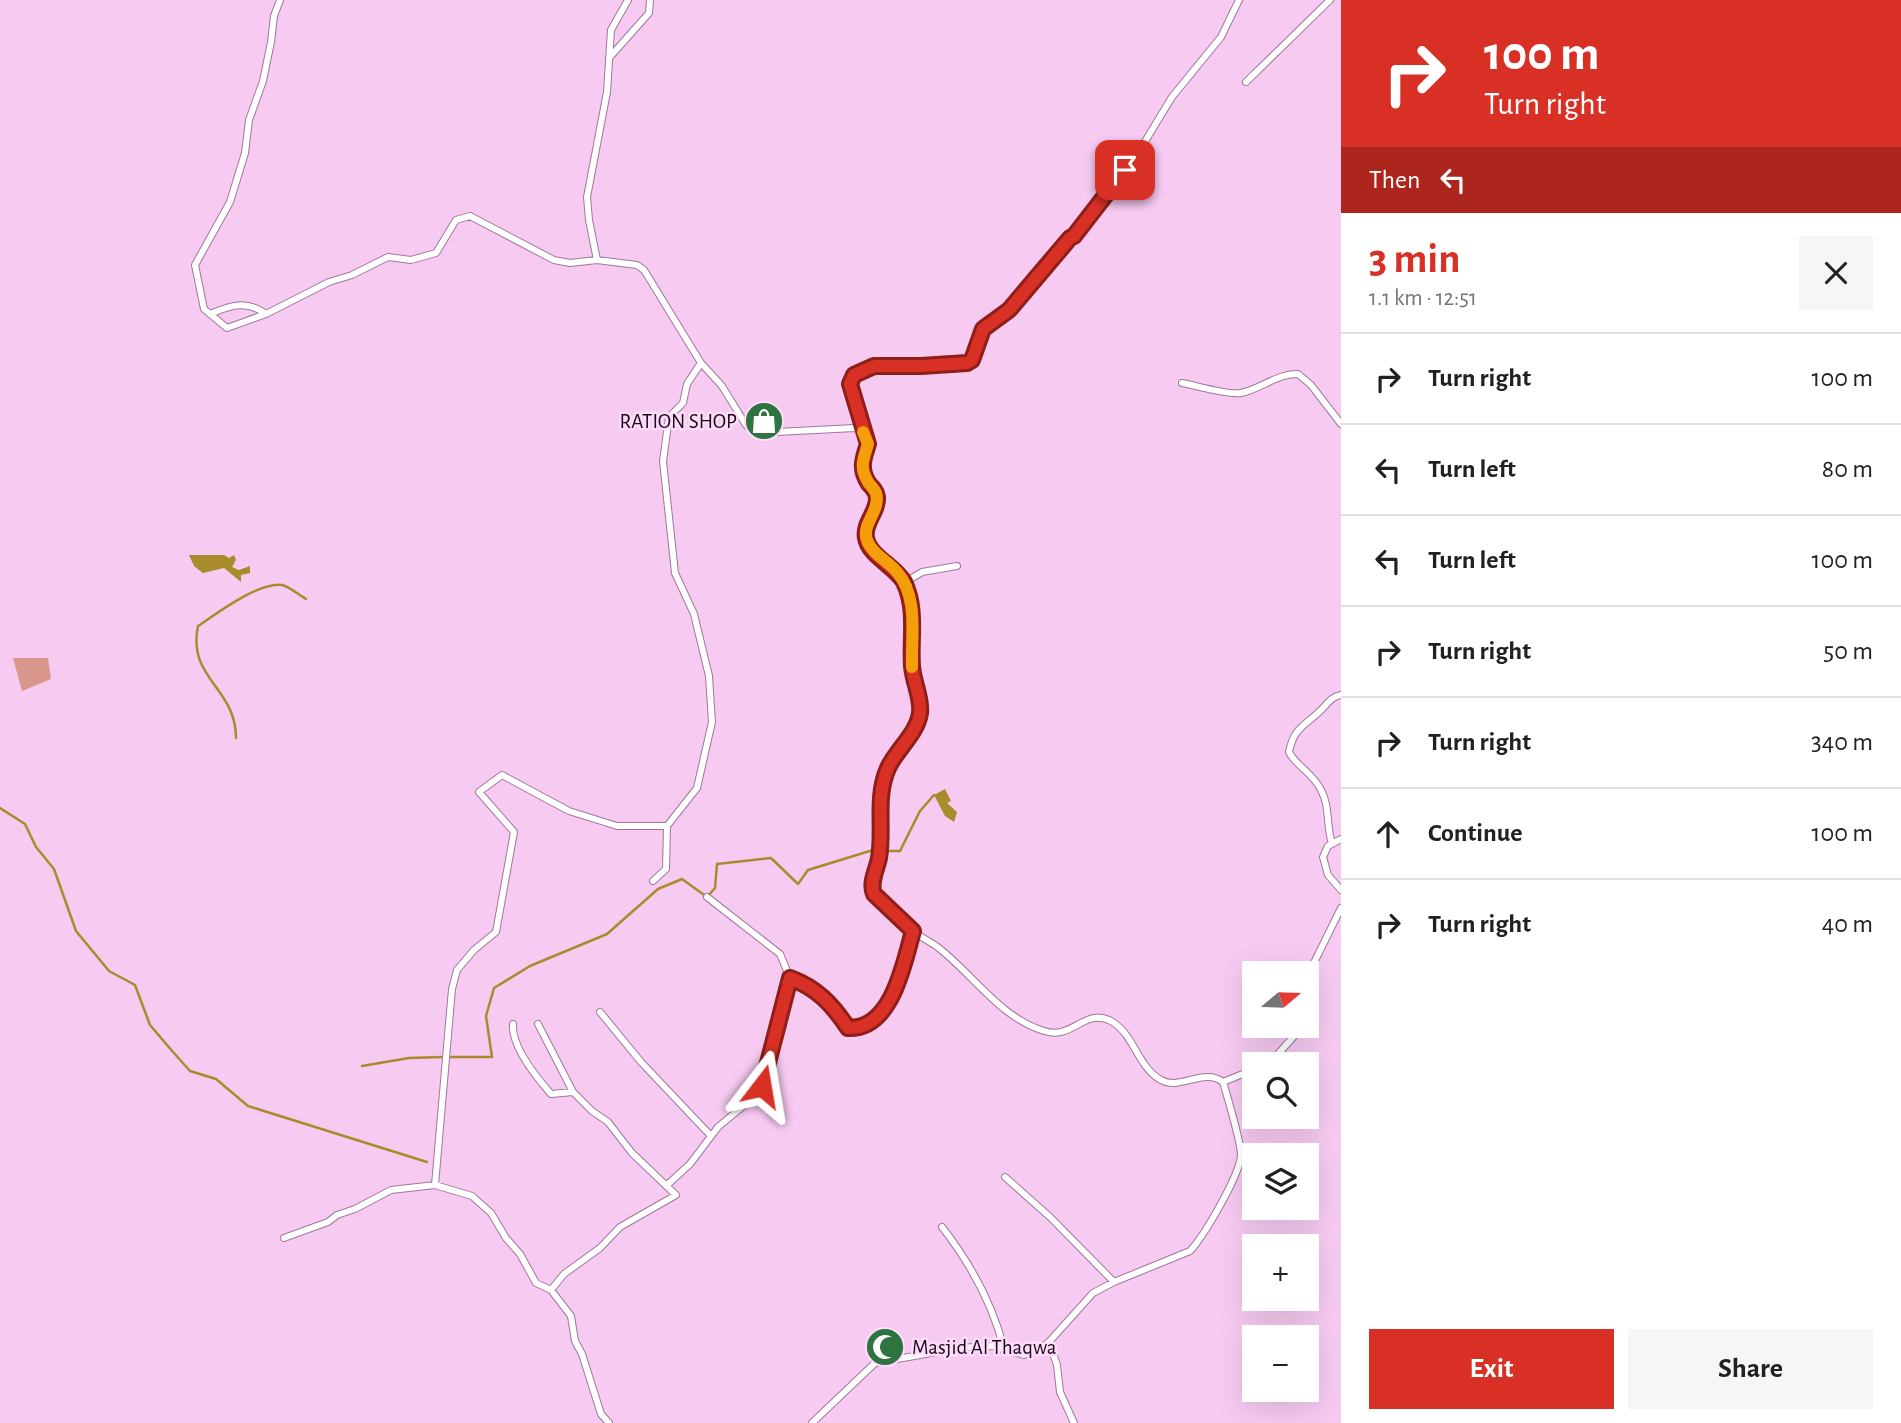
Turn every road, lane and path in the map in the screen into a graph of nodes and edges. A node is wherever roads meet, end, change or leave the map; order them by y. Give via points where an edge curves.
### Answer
1 (280, 0) edge
2 (628, 0) edge
3 (650, 0) edge
4 (1239, 0) edge
5 (1330, 0) edge
6 (609, 58) junction
7 (1246, 82) dead end
8 (597, 260) junction
9 (210, 314) junction
10 (266, 314) junction
11 (701, 363) junction
12 (1182, 383) dead end
13 (1341, 424) edge
14 (862, 430) junction
15 (957, 566) dead end
16 (904, 583) junction
17 (1341, 695) edge
18 (667, 826) junction
19 (1341, 839) edge
20 (1332, 844) junction
21 (653, 881) dead end
22 (1341, 890) edge
23 (707, 897) dead end
24 (1341, 908) edge
25 (913, 931) junction
26 (1315, 961) edge
27 (790, 978) junction
28 (600, 1012) dead end
29 (513, 1024) dead end
30 (538, 1024) dead end
31 (1292, 1038) edge
32 (1280, 1052) edge
33 (1242, 1074) edge
34 (1223, 1082) junction
35 (573, 1092) junction
36 (711, 1136) junction
37 (1005, 1177) dead end
38 (435, 1185) junction
39 (667, 1185) junction
40 (942, 1227) dead end
41 (284, 1238) dead end
42 (1114, 1282) junction
43 (551, 1290) junction
44 (1049, 1342) junction
45 (1004, 1349) junction
46 (609, 1423) edge
47 (812, 1423) edge
48 (1074, 1423) edge

1 - 9 street via 230,202 195,265 204,309
2 - 6 street via 611,30
3 - 6 street via 649,13
4 - 14 street via 1221,37 1172,97 1138,153 1009,310 983,329 972,360 874,366 854,375 850,384
5 - 7 street
6 - 8 street via 587,197
8 - 10 street via 554,260 464,216 456,220 436,253 411,260 388,257
8 - 11 street via 644,270
9 - 10 street via 239,304
9 - 10 street via 227,328
11 - 14 street via 746,425 759,433
11 - 18 street via 687,384 683,403 669,416 663,461 675,573 694,614 709,676 712,722 697,788
12 - 13 street via 1231,394 1298,374
14 - 16 street via 868,444 862,468 877,497 866,537
15 - 16 street via 922,572
16 - 25 street via 913,617 912,664 920,713 889,766 880,793 879,857 872,889
17 - 20 street via 1304,723 1289,749 1327,802
18 - 21 street via 666,869
18 - 38 street via 617,826 569,811 502,775 479,792 514,832 496,932 457,970 452,989
19 - 20 street
20 - 22 street via 1325,850 1324,865
23 - 27 street via 780,954
24 - 26 street
25 - 27 street via 889,1002 859,1028 848,1028 814,989
25 - 34 street via 940,949 1010,1014 1042,1031 1057,1034 1098,1016 1120,1026 1162,1081 1215,1077
27 - 36 street via 762,1086
28 - 36 street
29 - 35 street via 512,1034 532,1071 551,1094
30 - 35 street
31 - 32 street
33 - 34 street
34 - 42 street via 1241,1155 1225,1197 1191,1251
35 - 39 street
36 - 39 street
37 - 42 street
38 - 41 street via 391,1190
38 - 43 street via 472,1196 491,1213 536,1283
39 - 43 street via 676,1195 620,1227
40 - 45 street via 984,1295
42 - 44 street via 1093,1293
43 - 46 street via 571,1316 575,1341 601,1414
44 - 45 street via 1024,1355
44 - 48 street via 1059,1392
45 - 47 street via 959,1348 876,1363

